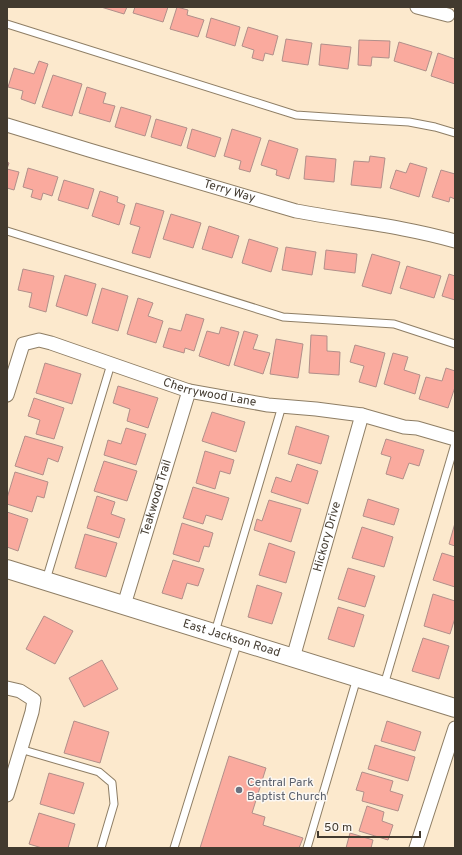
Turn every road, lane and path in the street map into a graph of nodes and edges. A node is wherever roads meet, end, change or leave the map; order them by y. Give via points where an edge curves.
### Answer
1 (417, 7) edge
2 (449, 13) edge
3 (7, 24) edge
4 (7, 125) edge
5 (455, 133) edge
6 (7, 231) edge
7 (455, 241) edge
8 (455, 344) edge
9 (111, 364) junction
10 (189, 391) junction
11 (7, 395) edge
12 (282, 406) junction
13 (362, 415) junction
14 (455, 439) edge
15 (455, 444) edge
16 (7, 568) edge
17 (46, 581) junction
18 (124, 605) junction
19 (215, 634) junction
20 (239, 641) junction
21 (293, 658) junction
22 (357, 678) junction
23 (383, 686) junction
24 (7, 688) edge
25 (455, 708) edge
26 (455, 728) edge
27 (20, 749) junction
28 (7, 795) edge
29 (101, 848) edge
30 (174, 848) edge
31 (307, 848) edge
32 (416, 848) edge

1 - 2 street
3 - 5 lane via 296,115 409,122
4 - 7 street, Terry Way via 296,211 392,227
6 - 8 lane via 283,317 394,324
9 - 10 street, Cherrywood Lane
9 - 11 street, Cherrywood Lane via 51,342 39,340 23,344
9 - 17 lane
10 - 12 street, Cherrywood Lane
10 - 18 street, Teakwood Trail
12 - 13 street, Cherrywood Lane
12 - 19 lane
13 - 14 street, Cherrywood Lane
13 - 21 street, Hickory Drive
15 - 23 lane
16 - 17 street, East Jackson Road
17 - 18 street, East Jackson Road
18 - 19 street, East Jackson Road
19 - 20 street, East Jackson Road
20 - 21 street, East Jackson Road
20 - 30 lane
21 - 22 street, East Jackson Road
22 - 23 street, East Jackson Road
22 - 31 lane
23 - 25 street, East Jackson Road
24 - 27 street via 20,691 34,700
26 - 32 street
27 - 28 street
27 - 29 lane via 100,772 112,783 114,804

